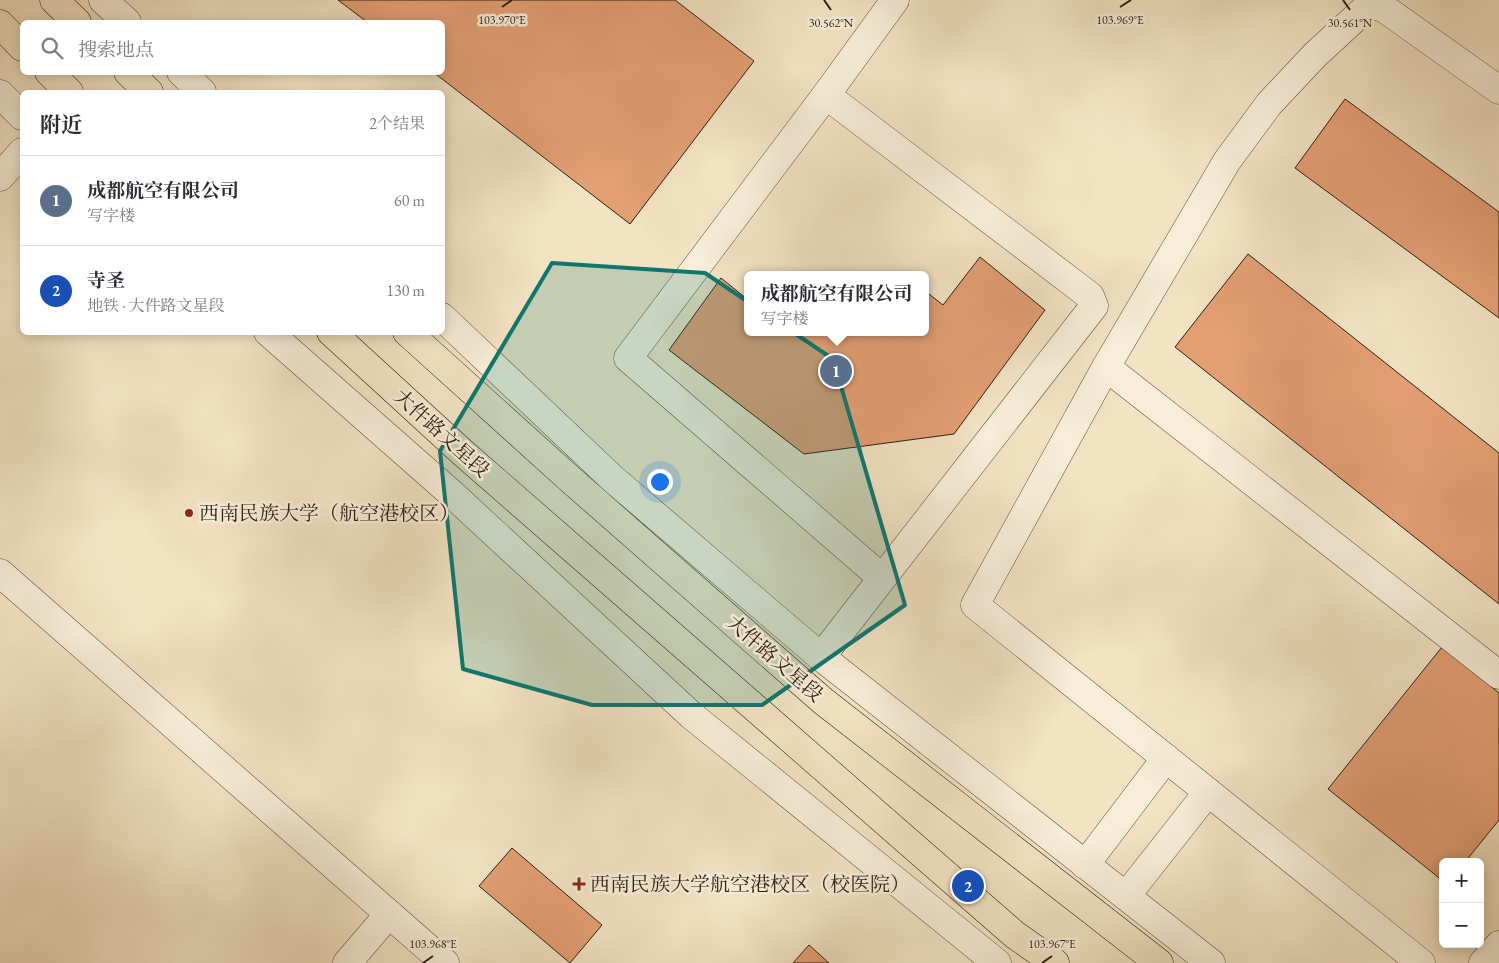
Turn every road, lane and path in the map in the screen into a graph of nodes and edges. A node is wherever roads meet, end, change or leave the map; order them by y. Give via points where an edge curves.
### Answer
1 (54, 0) edge
2 (103, 0) edge
3 (895, 0) edge
4 (75, 20) edge
5 (125, 20) edge
6 (0, 24) edge
7 (20, 45) edge
8 (52, 75) edge
9 (131, 75) edge
10 (184, 75) edge
11 (68, 90) edge
12 (147, 90) edge
13 (200, 90) edge
14 (1499, 90) edge
15 (0, 94) edge
16 (826, 95) junction
17 (20, 114) edge
18 (20, 154) edge
19 (0, 177) edge
20 (445, 320) edge
21 (271, 335) edge
22 (334, 335) edge
23 (411, 335) edge
24 (1106, 367) junction
25 (0, 573) edge
26 (882, 578) junction
27 (821, 657) junction
28 (1499, 675) edge
29 (1166, 758) junction
30 (1208, 792) junction
31 (1085, 865) junction
32 (1126, 896) junction
33 (389, 914) junction
34 (1499, 945) edge
35 (347, 963) edge
36 (445, 963) edge
37 (997, 963) edge
38 (1054, 963) edge
39 (1159, 963) edge
40 (1211, 963) edge
41 (1421, 963) edge
42 (1483, 963) edge

1 - 4 main road
2 - 5 street
3 - 16 street
6 - 7 main road
8 - 11 main road
9 - 12 main road
10 - 13 street
14 - 24 street via 1385,9 1374,4 1365,9 1269,104 1227,160
15 - 17 street
16 - 26 street via 628,358
16 - 26 street via 1090,296 1094,306
18 - 19 street
20 - 27 street via 613,479
21 - 37 street via 452,494 691,715
22 - 38 main road, 大件路文星段 via 469,458 1015,935
23 - 39 main road, 大件路文星段 via 571,480 823,700
24 - 28 street
24 - 29 street via 975,605
25 - 33 street
26 - 27 street
27 - 31 street
29 - 30 street
29 - 31 street
30 - 32 street
30 - 41 street
31 - 32 street
32 - 40 street
33 - 35 street
33 - 36 street
34 - 42 street

